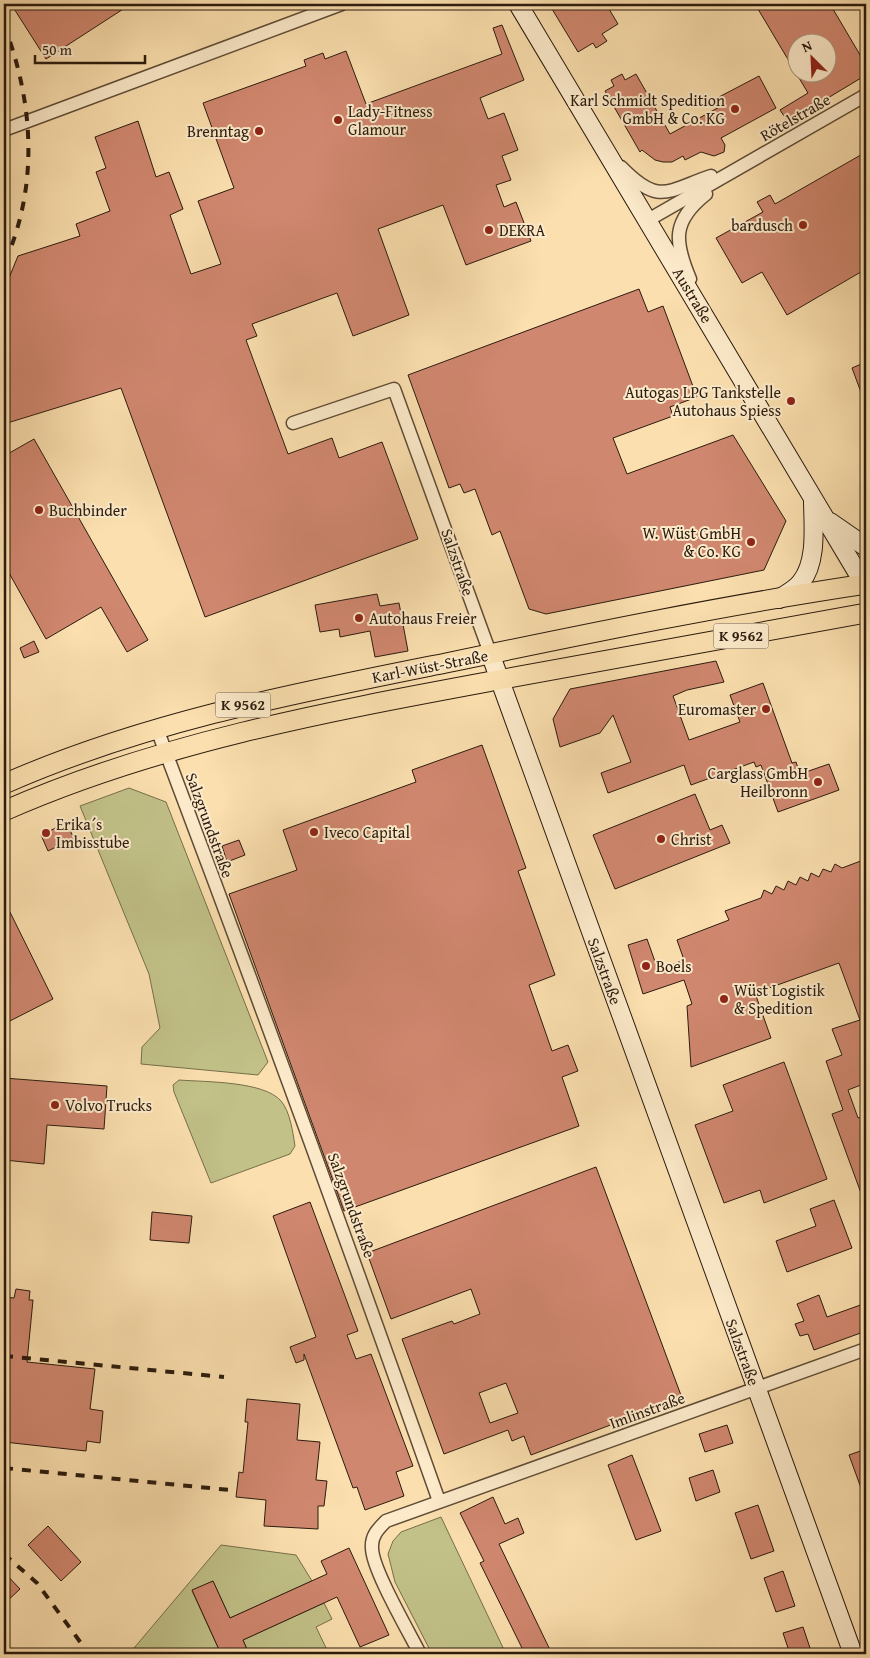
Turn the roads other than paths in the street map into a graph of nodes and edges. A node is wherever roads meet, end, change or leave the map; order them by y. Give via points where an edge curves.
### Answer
1 (342, 4) edge
2 (518, 4) edge
3 (866, 95) edge
4 (4, 130) edge
5 (605, 150) junction
6 (736, 169) junction
7 (648, 220) junction
8 (703, 311) junction
9 (293, 422) dead end
10 (813, 498) junction
11 (824, 518) junction
12 (866, 547) edge
13 (866, 585) edge
14 (779, 598) junction
15 (866, 613) edge
16 (490, 654) junction
17 (500, 680) junction
18 (157, 729) junction
19 (166, 753) junction
20 (4, 784) edge
21 (4, 811) edge
22 (866, 1350) edge
23 (757, 1388) junction
24 (439, 1501) junction
25 (420, 1654) edge
26 (853, 1654) edge

1 - 4 street
2 - 5 street, Austraße
3 - 6 street, Rötelstraße
5 - 6 street, Rötelstraße via 636,182 663,193
5 - 7 street, Austraße
6 - 7 street, Rötelstraße
6 - 8 street, Rötelstraße via 691,206 684,215 678,234 680,257
7 - 8 street, Austraße
8 - 10 street, Austraße
9 - 16 street, Salzstraße via 394,389
10 - 11 street, Austraße
10 - 14 street via 813,547 807,572 801,583
11 - 12 street
11 - 13 street, Austraße
13 - 14 main road, Karl-Wüst-Straße / K 9562
14 - 16 main road, Karl-Wüst-Straße / K 9562
15 - 17 main road, Karl-Wüst-Straße / K 9562
16 - 17 street, Salzstraße
16 - 18 main road, Karl-Wüst-Straße / K 9562 via 296,693
17 - 19 main road, Karl-Wüst-Straße / K 9562 via 309,717
17 - 23 street, Salzstraße
18 - 19 street, Salzgrundstraße
18 - 20 main road, Karl-Wüst-Straße / K 9562 via 96,748
19 - 21 main road, Karl-Wüst-Straße / K 9562 via 56,789
19 - 24 street, Salzgrundstraße via 319,1160
22 - 23 street, Imlinstraße
23 - 24 street, Imlinstraße
23 - 26 street, Salzstraße
24 - 25 street via 386,1522 375,1532 372,1548 376,1565

